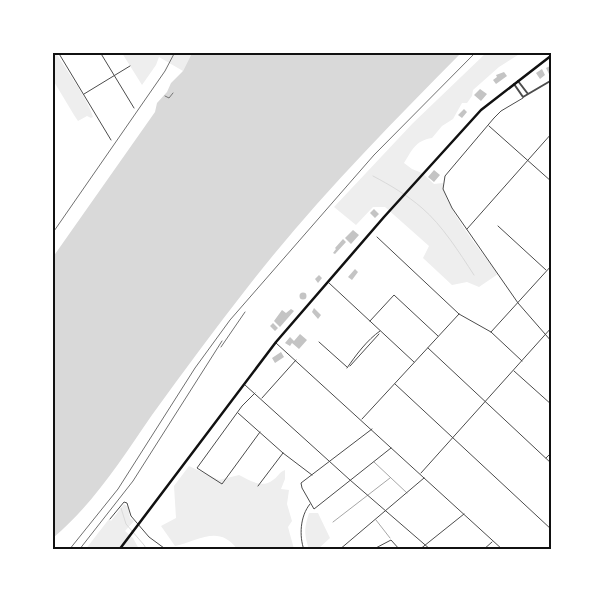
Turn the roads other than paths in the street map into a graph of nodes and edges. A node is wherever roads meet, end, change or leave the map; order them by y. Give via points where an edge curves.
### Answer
1 (58, 52) edge
2 (100, 52) edge
3 (552, 55) edge
4 (130, 66) dead end
5 (114, 76) junction
6 (552, 80) edge
7 (518, 81) junction
8 (547, 82) junction
9 (514, 84) junction
10 (552, 86) edge
11 (83, 94) junction
12 (528, 94) junction
13 (523, 97) junction
14 (134, 108) dead end
15 (487, 125) junction
16 (552, 133) edge
17 (111, 140) dead end
18 (527, 161) junction
19 (552, 182) edge
20 (498, 226) dead end
21 (467, 229) junction
22 (377, 237) dead end
23 (552, 264) edge
24 (546, 271) junction
25 (328, 283) junction
26 (518, 303) junction
27 (459, 314) junction
28 (369, 321) junction
29 (552, 327) edge
30 (380, 331) junction
31 (491, 332) junction
32 (545, 334) junction
33 (439, 336) junction
34 (276, 342) junction
35 (319, 342) dead end
36 (552, 342) edge
37 (428, 348) junction
38 (296, 360) junction
39 (522, 361) junction
40 (414, 363) junction
41 (514, 370) junction
42 (395, 384) junction
43 (245, 385) junction
44 (255, 393) junction
45 (261, 398) junction
46 (485, 401) junction
47 (552, 405) edge
48 (237, 413) junction
49 (362, 420) junction
50 (372, 429) junction
51 (260, 432) junction
52 (452, 438) junction
53 (392, 448) junction
54 (552, 452) edge
55 (283, 453) junction
56 (546, 459) junction
57 (331, 462) junction
58 (374, 462) junction
59 (552, 464) edge
60 (420, 474) junction
61 (313, 475) junction
62 (390, 478) junction
63 (425, 478) junction
64 (350, 480) junction
65 (258, 486) dead end
66 (407, 493) junction
67 (368, 495) junction
68 (310, 504) junction
69 (386, 511) junction
70 (464, 514) junction
71 (110, 518) dead end
72 (376, 520) junction
73 (333, 522) dead end
74 (552, 530) edge
75 (391, 540) junction
76 (493, 540) junction
77 (426, 544) junction
78 (119, 550) edge
79 (172, 550) edge
80 (304, 550) edge
81 (340, 550) edge
82 (372, 550) edge
83 (400, 550) edge
84 (419, 550) edge
85 (432, 550) edge
86 (483, 550) edge
87 (503, 550) edge

1 - 11 street
2 - 5 street
3 - 7 highway
4 - 5 street
5 - 11 street
5 - 14 street
6 - 8 street
7 - 9 highway
7 - 12 street
8 - 10 street
8 - 12 street
9 - 13 street
9 - 25 highway via 481,110 422,173
11 - 17 street
12 - 13 street
13 - 15 street
15 - 18 street
15 - 21 street via 443,183 445,195
16 - 18 street
18 - 19 street
18 - 21 street
20 - 24 street
21 - 26 street
22 - 27 street
23 - 24 street
24 - 26 street
25 - 28 street
25 - 34 highway
26 - 31 street
26 - 32 street
27 - 31 street
27 - 33 street
28 - 30 street
28 - 33 street via 394,295
29 - 32 street
30 - 35 street via 347,368
30 - 40 street
31 - 39 street
32 - 36 street
32 - 39 street
33 - 37 street
34 - 38 street
34 - 43 highway
37 - 40 street
37 - 46 street
38 - 45 street
38 - 49 street
39 - 41 street
40 - 42 street
41 - 46 street
41 - 47 street
42 - 49 street
42 - 52 street
43 - 44 street
43 - 78 highway
44 - 45 street
44 - 48 street
45 - 57 street
46 - 52 street
46 - 56 street
48 - 51 street
48 - 51 street via 197,468 222,484
49 - 50 street
50 - 53 street
50 - 57 street
51 - 55 street
52 - 60 street
52 - 74 street
53 - 58 street
53 - 60 street
54 - 56 street
55 - 61 street
55 - 65 street
56 - 59 street
57 - 61 street
57 - 64 street
58 - 62 lane
58 - 64 street
60 - 63 street
61 - 68 street via 302,484
62 - 66 lane
62 - 67 lane
63 - 66 street
63 - 70 street
64 - 67 street
64 - 68 street via 314,509
66 - 69 street
67 - 69 street
67 - 73 lane
68 - 80 street via 304,513 301,536
69 - 72 street
69 - 77 street
70 - 76 street
70 - 77 street
71 - 79 street via 121,504 128,503 131,516 149,537
72 - 75 lane
72 - 81 street
75 - 82 street
75 - 83 street
76 - 86 street
76 - 87 street
77 - 84 street
77 - 85 street

